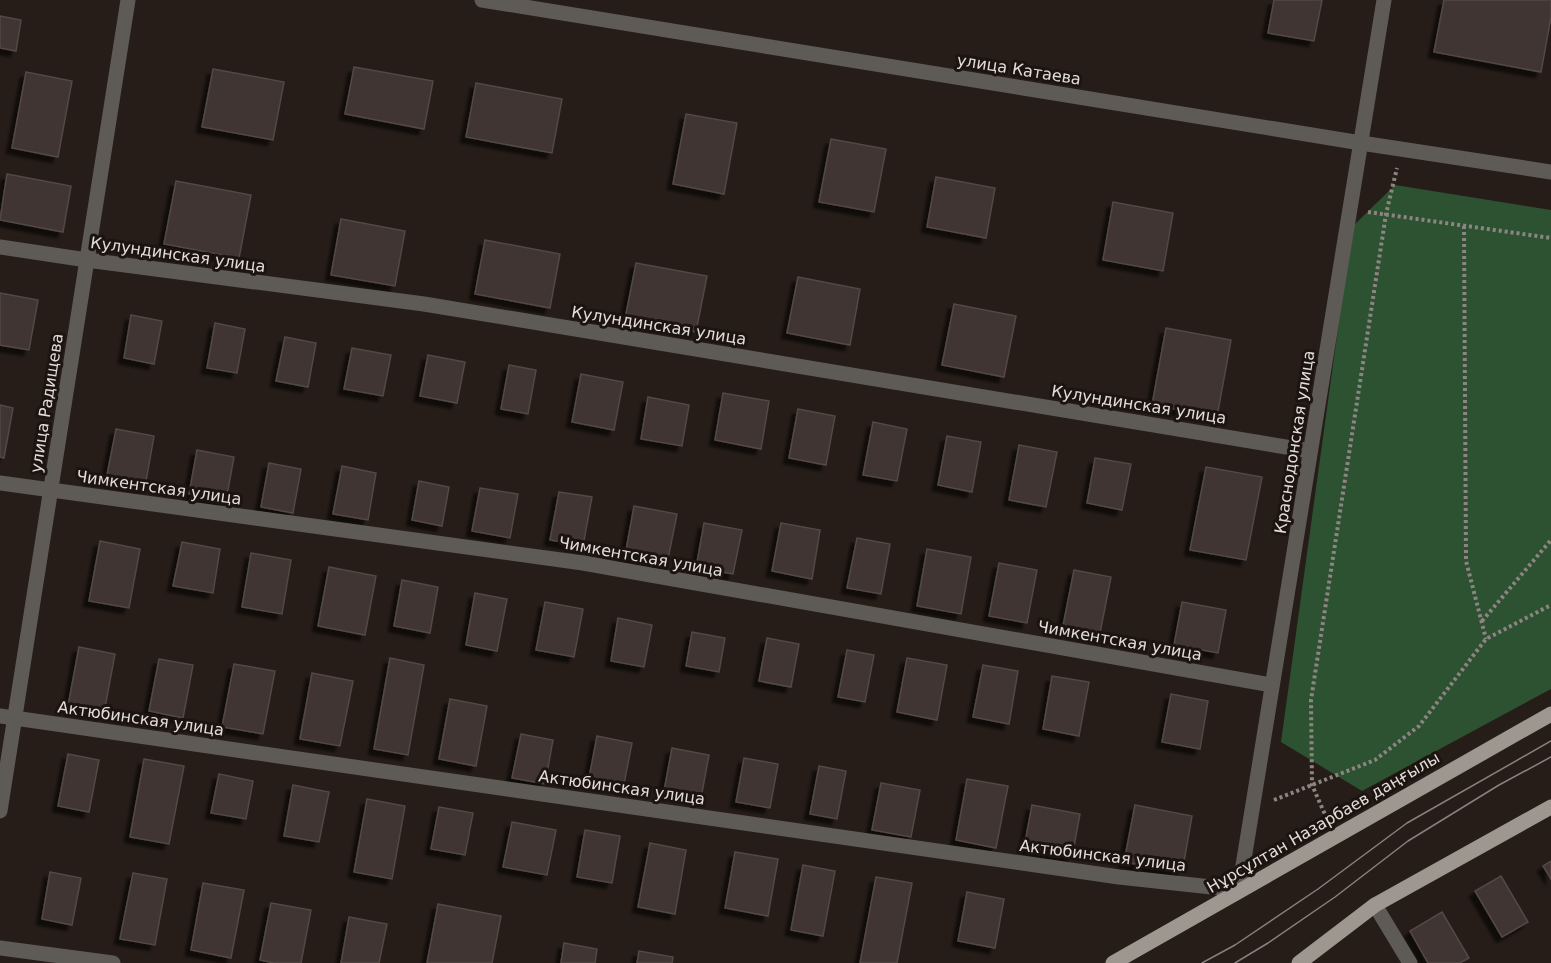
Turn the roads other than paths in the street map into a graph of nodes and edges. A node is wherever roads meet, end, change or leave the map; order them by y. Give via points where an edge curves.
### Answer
1 (128, 0) edge
2 (482, 0) edge
3 (1384, 0) edge
4 (1361, 143) junction
5 (1551, 172) edge
6 (0, 247) edge
7 (87, 260) junction
8 (1310, 451) junction
9 (0, 483) edge
10 (50, 491) junction
11 (1272, 685) junction
12 (1551, 714) edge
13 (7, 717) edge
14 (1551, 807) edge
15 (0, 811) edge
16 (1239, 890) junction
17 (1375, 905) junction
18 (0, 948) edge
19 (113, 963) edge
20 (1113, 963) edge
21 (1299, 963) edge
22 (1410, 963) edge

1 - 7 street, улица Радищева
2 - 4 street, улица Катаева
3 - 4 street, Краснодонская улица
4 - 5 street, улица Катаева
4 - 8 street, Краснодонская улица
6 - 7 street, Кулундинская улица
7 - 8 street, Кулундинская улица via 424,304
7 - 10 street, улица Радищева
8 - 11 street, Краснодонская улица
9 - 10 street, Чимкентская улица
10 - 11 street, Чимкентская улица via 583,563
10 - 13 street, улица Радищева
11 - 16 street, Краснодонская улица
12 - 16 main road, Нұрсұлтан Назарбаев даңғылы
13 - 15 street, улица Радищева
13 - 16 street, Актюбинская улица via 1107,875
14 - 17 main road
16 - 20 main road, Нұрсұлтан Назарбаев даңғылы
17 - 21 main road
17 - 22 street
18 - 19 street

